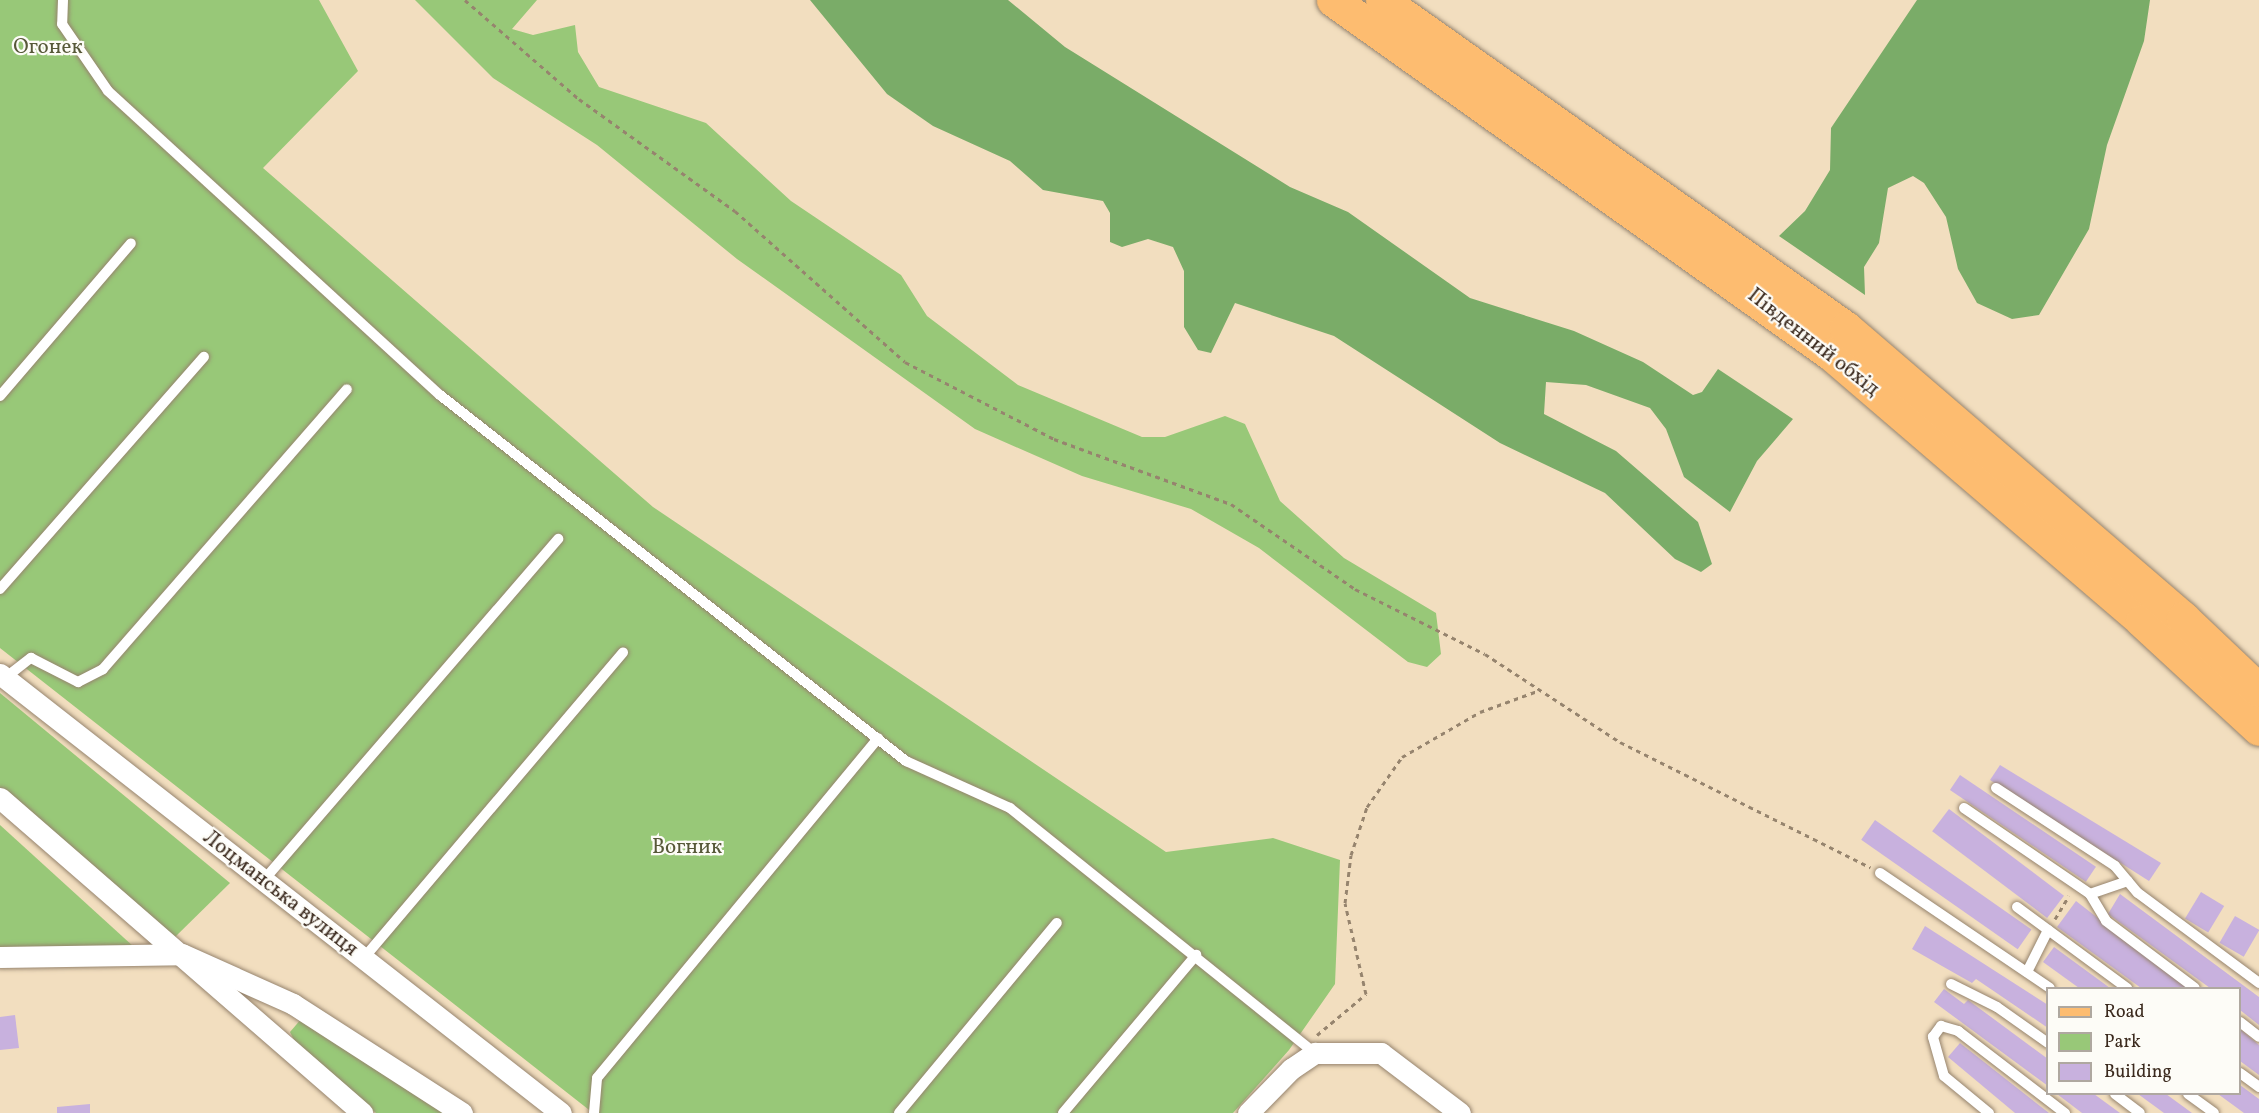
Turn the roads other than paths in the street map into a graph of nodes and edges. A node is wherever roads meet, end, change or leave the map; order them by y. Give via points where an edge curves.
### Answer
1 (63, 0) edge
2 (1333, 0) edge
3 (1382, 0) edge
4 (131, 243) dead end
5 (204, 357) dead end
6 (347, 389) dead end
7 (0, 396) edge
8 (558, 539) dead end
9 (0, 589) edge
10 (623, 652) dead end
11 (3, 676) edge
12 (2259, 690) edge
13 (2259, 729) edge
14 (878, 738) junction
15 (1996, 788) dead end
16 (0, 798) edge
17 (1965, 808) dead end
18 (1881, 873) road end
19 (264, 881) junction
20 (2128, 881) junction
21 (2090, 894) junction
22 (2017, 907) dead end
23 (1057, 923) dead end
24 (2048, 930) junction
25 (182, 954) junction
26 (1196, 955) junction
27 (0, 957) edge
28 (363, 959) junction
29 (2027, 972) junction
30 (2257, 978) edge
31 (1951, 984) dead end
32 (2049, 987) edge
33 (2126, 987) edge
34 (2194, 987) edge
35 (2241, 1023) edge
36 (2259, 1037) edge
37 (2046, 1042) edge
38 (1310, 1049) junction
39 (2241, 1074) edge
40 (2259, 1087) edge
41 (2116, 1095) edge
42 (2189, 1095) edge
43 (1451, 1110) edge
44 (362, 1113) edge
45 (462, 1113) edge
46 (561, 1113) edge
47 (594, 1113) edge
48 (899, 1113) edge
49 (1063, 1113) edge
50 (1248, 1113) edge
51 (1989, 1113) edge
52 (2065, 1113) edge
53 (2140, 1113) edge
54 (2214, 1113) edge

1 - 14 lane via 62,24 108,91 440,395
2 - 13 main road, Південний обхід via 1831,354 2133,613
3 - 12 main road, Південний обхід via 1846,328 2183,618
4 - 7 lane
5 - 9 lane
6 - 11 lane via 103,669 78,682 31,658
8 - 19 lane
10 - 28 lane
11 - 19 street, Лоцманська вулиця
14 - 26 lane via 906,761 1010,808 1065,857
14 - 47 lane via 597,1078
15 - 20 lane via 2115,866
16 - 25 street
17 - 21 lane
18 - 29 lane
19 - 28 street, Лоцманська вулиця
20 - 21 lane
20 - 30 lane
21 - 34 lane via 2106,921
22 - 24 lane
23 - 48 lane
24 - 29 lane
24 - 33 lane
25 - 27 street
25 - 44 street
25 - 45 street via 293,1004
26 - 38 lane
26 - 49 lane
28 - 46 street, Лоцманська вулиця
29 - 32 lane
31 - 37 lane via 1997,1007
35 - 36 lane
38 - 43 street via 1381,1053
38 - 50 street
39 - 40 lane
41 - 53 lane
42 - 54 lane
51 - 52 lane via 1944,1076 1933,1036 1941,1026 1958,1031

